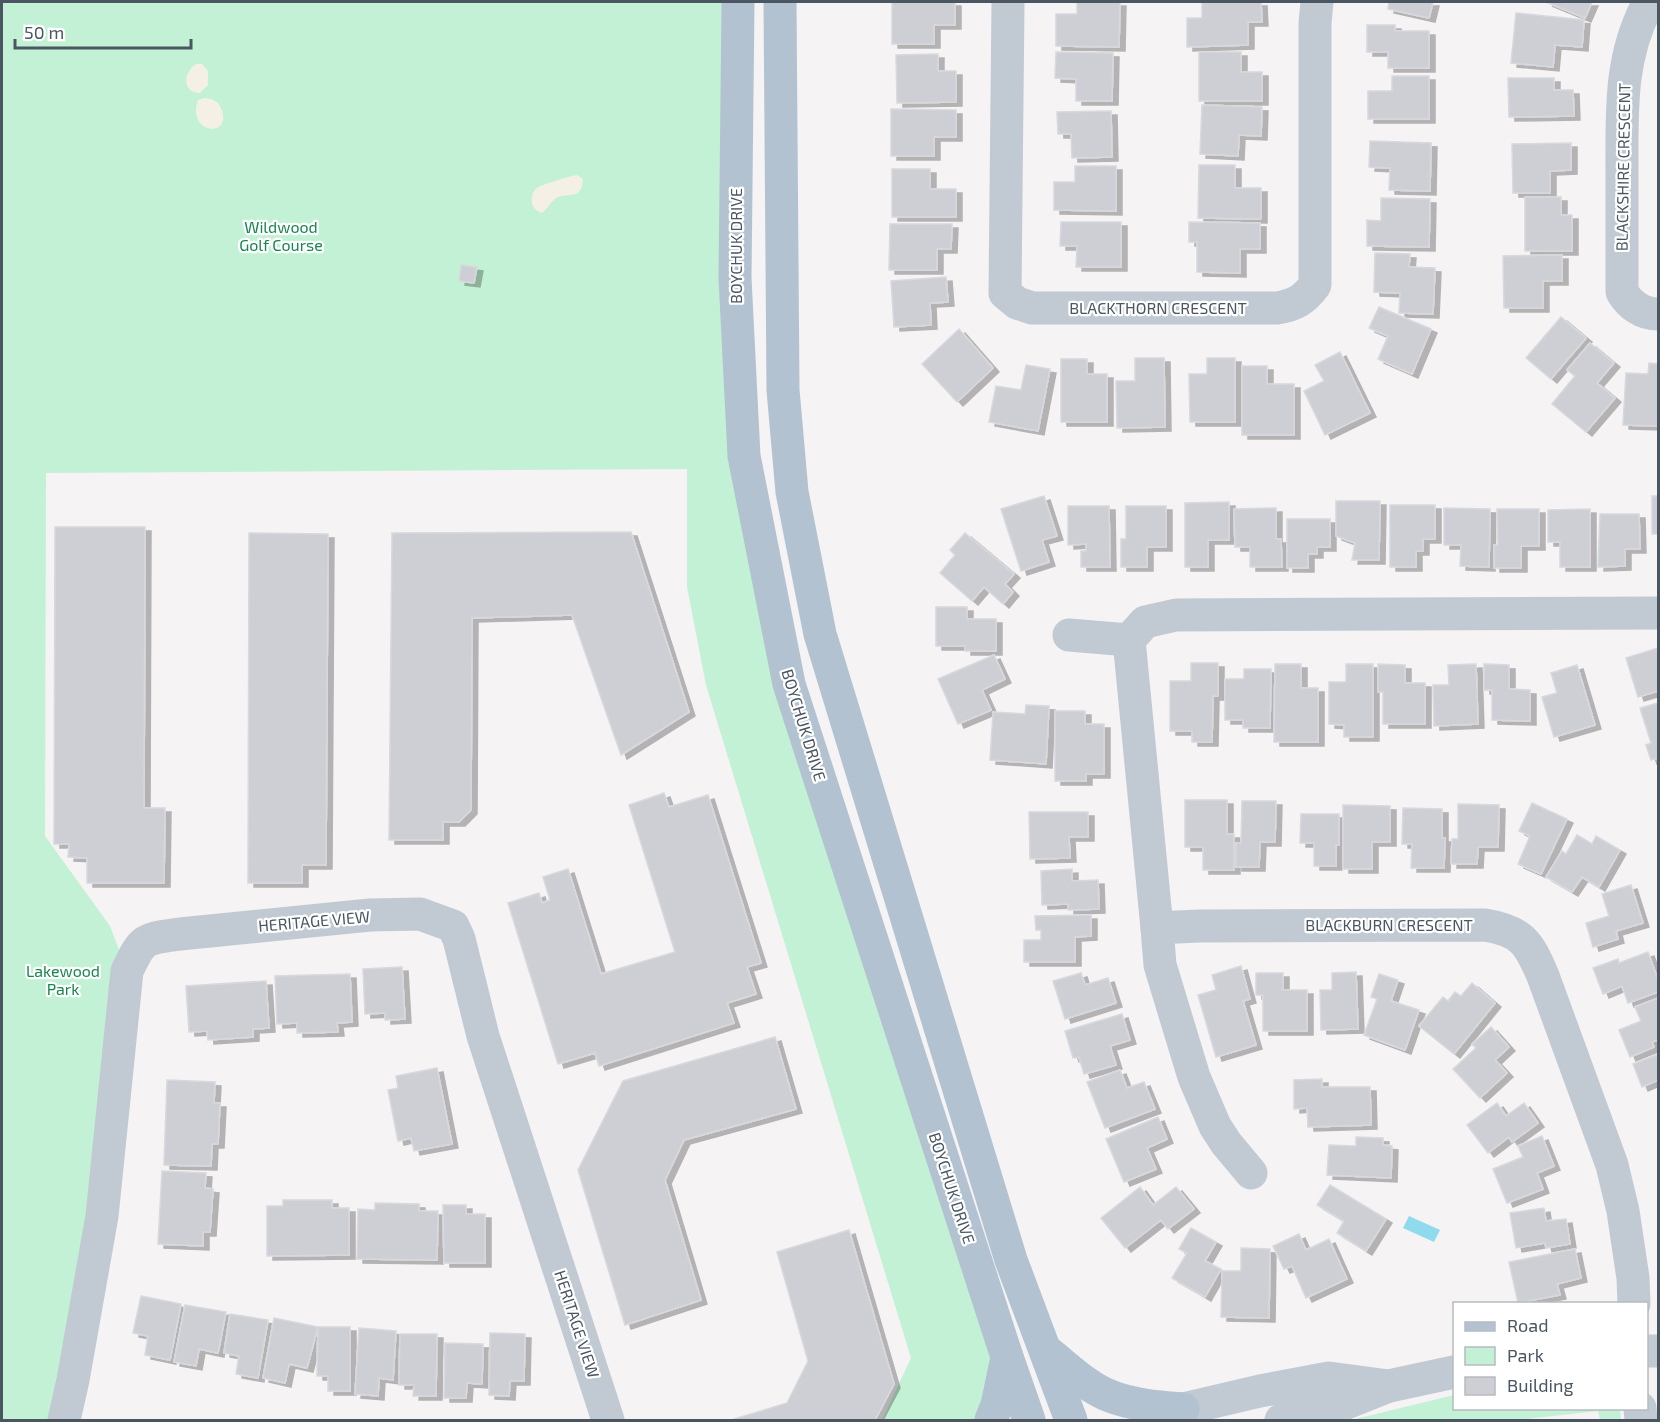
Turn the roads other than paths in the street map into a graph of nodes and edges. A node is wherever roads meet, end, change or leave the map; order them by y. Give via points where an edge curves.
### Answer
1 (738, 2) edge
2 (780, 2) edge
3 (1008, 2) edge
4 (1317, 2) edge
5 (1648, 2) edge
6 (1659, 314) edge
7 (1659, 613) edge
8 (1069, 635) dead end
9 (1130, 640) junction
10 (1157, 928) junction
11 (1251, 1173) dead end
12 (1634, 1302) edge
13 (1044, 1349) junction
14 (1006, 1357) junction
15 (1453, 1372) edge
16 (1389, 1386) junction
17 (1183, 1409) junction
18 (64, 1420) edge
19 (608, 1420) edge
20 (991, 1420) edge
21 (1029, 1420) edge
22 (1071, 1420) edge
23 (1150, 1420) edge
24 (1281, 1420) edge

1 - 14 main road, BOYCHUK DRIVE via 735,278 744,456 789,684
2 - 13 main road via 783,390 792,492 820,634 833,679 1011,1260
3 - 4 street, BLACKTHORN CRESCENT via 1005,293 1032,308 1143,309 1277,308 1293,305 1315,285
5 - 6 street, BLACKSHIRE CRESCENT via 1631,41 1624,72 1622,292 1639,310
7 - 9 street via 1176,615 1145,622
8 - 9 street
9 - 10 street
10 - 11 street via 1160,966 1194,1077 1215,1126
10 - 12 street, BLACKBURN CRESCENT via 1485,925 1505,928 1520,938 1532,951 1543,976 1612,1165 1623,1211
13 - 17 main road via 1110,1396 1147,1406
13 - 22 main road
14 - 20 main road
14 - 21 main road, BOYCHUK DRIVE
15 - 16 street
16 - 17 street via 1329,1378
16 - 24 street via 1339,1406
17 - 23 street
18 - 19 street, HERITAGE VIEW via 102,1216 127,970 142,943 204,931 399,914 420,914 453,926 459,939 483,1036

